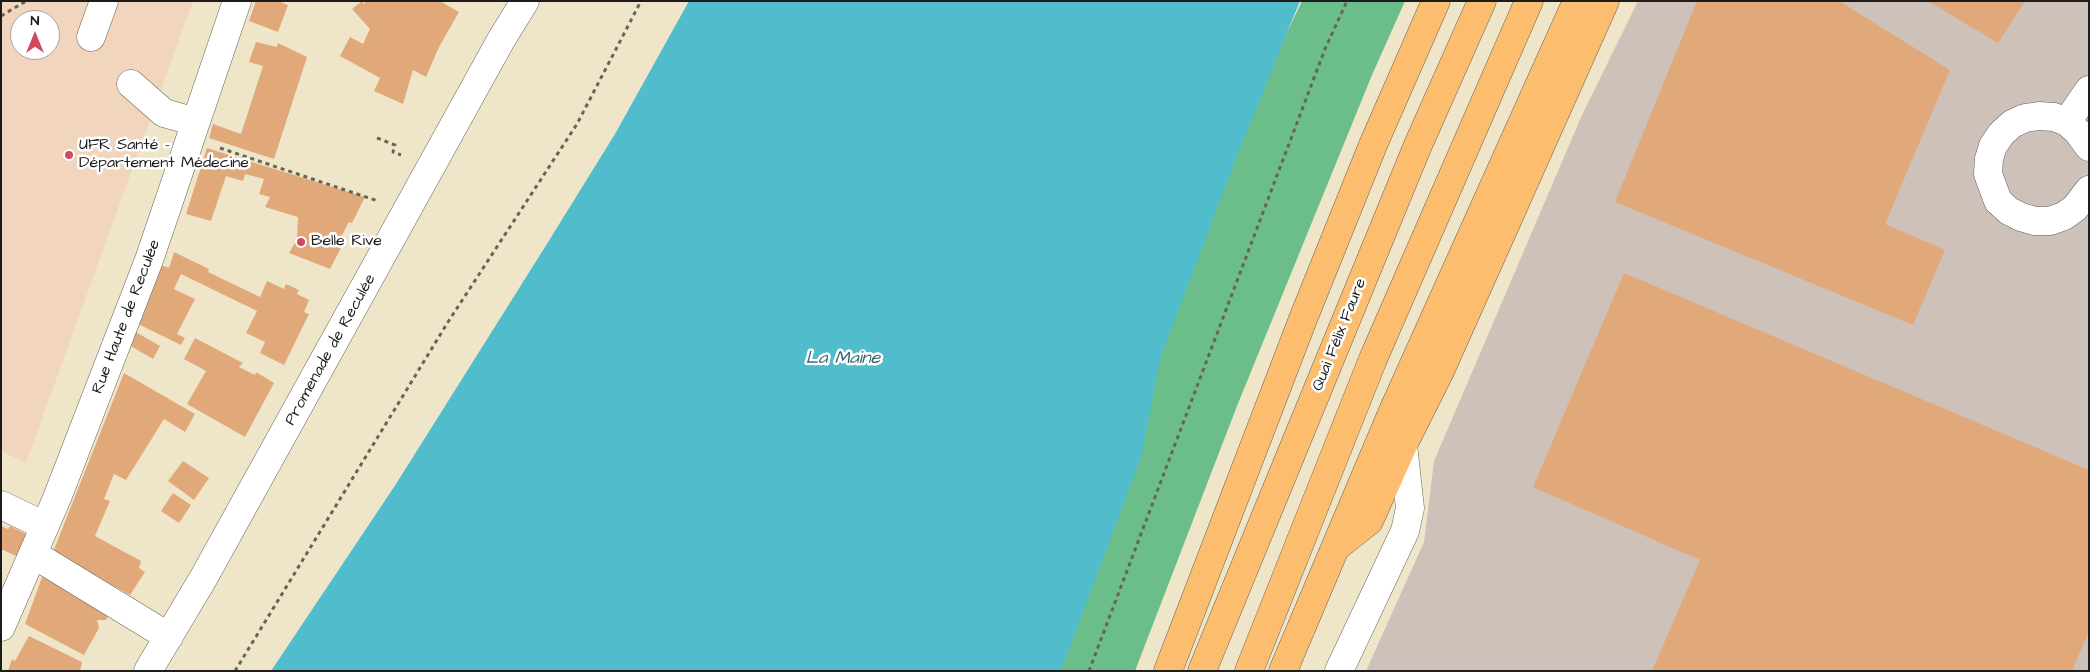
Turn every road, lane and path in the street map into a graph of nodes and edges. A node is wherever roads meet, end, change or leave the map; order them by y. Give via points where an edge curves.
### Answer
1 (26, 1) edge
2 (104, 1) edge
3 (238, 1) edge
4 (525, 1) edge
5 (641, 1) edge
6 (1347, 1) edge
7 (1436, 1) edge
8 (1482, 1) edge
9 (1529, 1) edge
10 (1577, 1) edge
11 (1605, 1) edge
12 (1, 16) edge
13 (91, 37) dead end
14 (132, 84) dead end
15 (2089, 90) edge
16 (196, 122) junction
17 (2067, 122) junction
18 (377, 138) dead end
19 (212, 145) dead end
20 (2089, 147) edge
21 (404, 156) dead end
22 (2089, 190) edge
23 (382, 202) dead end
24 (1403, 445) junction
25 (1, 505) edge
26 (45, 526) junction
27 (1332, 551) junction
28 (33, 554) junction
29 (1, 627) edge
30 (169, 636) junction
31 (148, 671) edge
32 (235, 671) edge
33 (1089, 671) edge
34 (1168, 671) edge
35 (1202, 671) edge
36 (1249, 671) edge
37 (1283, 671) edge
38 (1339, 671) edge

1 - 12 path
2 - 13 street
3 - 16 street, Rue Haute de Reculée
4 - 30 street, Promenade de Reculée
5 - 32 path via 577,124 448,322
6 - 33 path via 1322,58
7 - 34 highway via 1306,310
8 - 35 highway, Quai Félix Faure via 1418,144
9 - 36 highway via 1373,359
10 - 27 highway
11 - 24 highway via 1440,371
14 - 16 street via 164,113
15 - 17 street
16 - 26 street, Rue Haute de Reculée via 149,260
17 - 20 street
17 - 22 street via 2039,116 2012,124 1993,146 1988,174 1992,188 2009,211 2035,221 2050,221 2064,216
18 - 21 path via 395,144 392,152
19 - 23 path
24 - 27 highway via 1369,521
24 - 38 street via 1410,508 1405,531
25 - 26 street
26 - 28 street, Rue Haute de Reculée
27 - 37 highway
28 - 29 street, Rue Haute de Reculée
28 - 30 street
30 - 31 street, Promenade de Reculée

